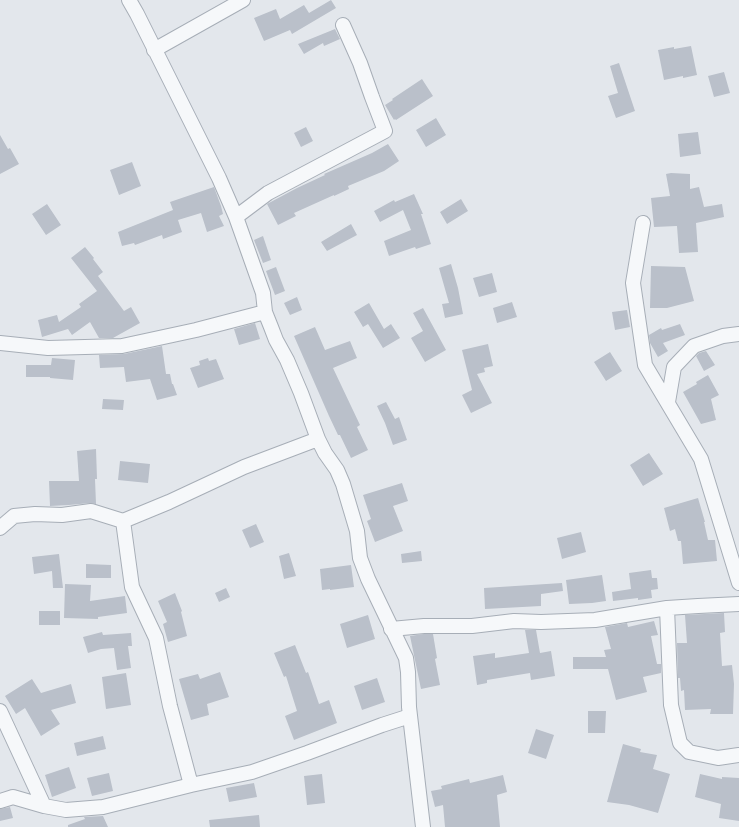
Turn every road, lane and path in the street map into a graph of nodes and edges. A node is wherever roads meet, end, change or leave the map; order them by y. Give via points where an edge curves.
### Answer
1 (128, 0) edge
2 (243, 0) edge
3 (343, 25) dead end
4 (154, 50) junction
5 (236, 217) junction
6 (643, 223) dead end
7 (266, 312) junction
8 (739, 334) edge
9 (0, 343) edge
10 (668, 402) junction
11 (318, 439) junction
12 (123, 521) junction
13 (0, 528) edge
14 (739, 583) edge
15 (739, 604) edge
16 (667, 608) junction
17 (391, 629) junction
18 (0, 711) edge
19 (410, 716) junction
20 (739, 755) edge
21 (191, 785) junction
22 (0, 801) edge
23 (44, 806) junction
24 (423, 827) edge

1 - 4 street
2 - 4 street
3 - 5 street via 385,131 268,193
4 - 5 street
5 - 7 street via 263,293
6 - 10 street via 633,283 645,365
7 - 9 street via 122,346 48,348
7 - 11 street
8 - 10 street via 723,336 694,346 674,367
10 - 14 street via 701,458
11 - 12 street via 244,467
11 - 17 street via 343,484 357,531 360,558
12 - 13 street via 91,511 35,514 14,516
12 - 21 street via 132,587 156,638 170,706
15 - 16 street
16 - 17 street via 595,620 514,621 472,626
16 - 20 street via 671,705 680,743 689,752 718,758
17 - 19 street via 406,658
18 - 23 street
19 - 21 street via 252,772
19 - 24 street
21 - 23 street via 103,807 66,810
22 - 23 street via 13,798

